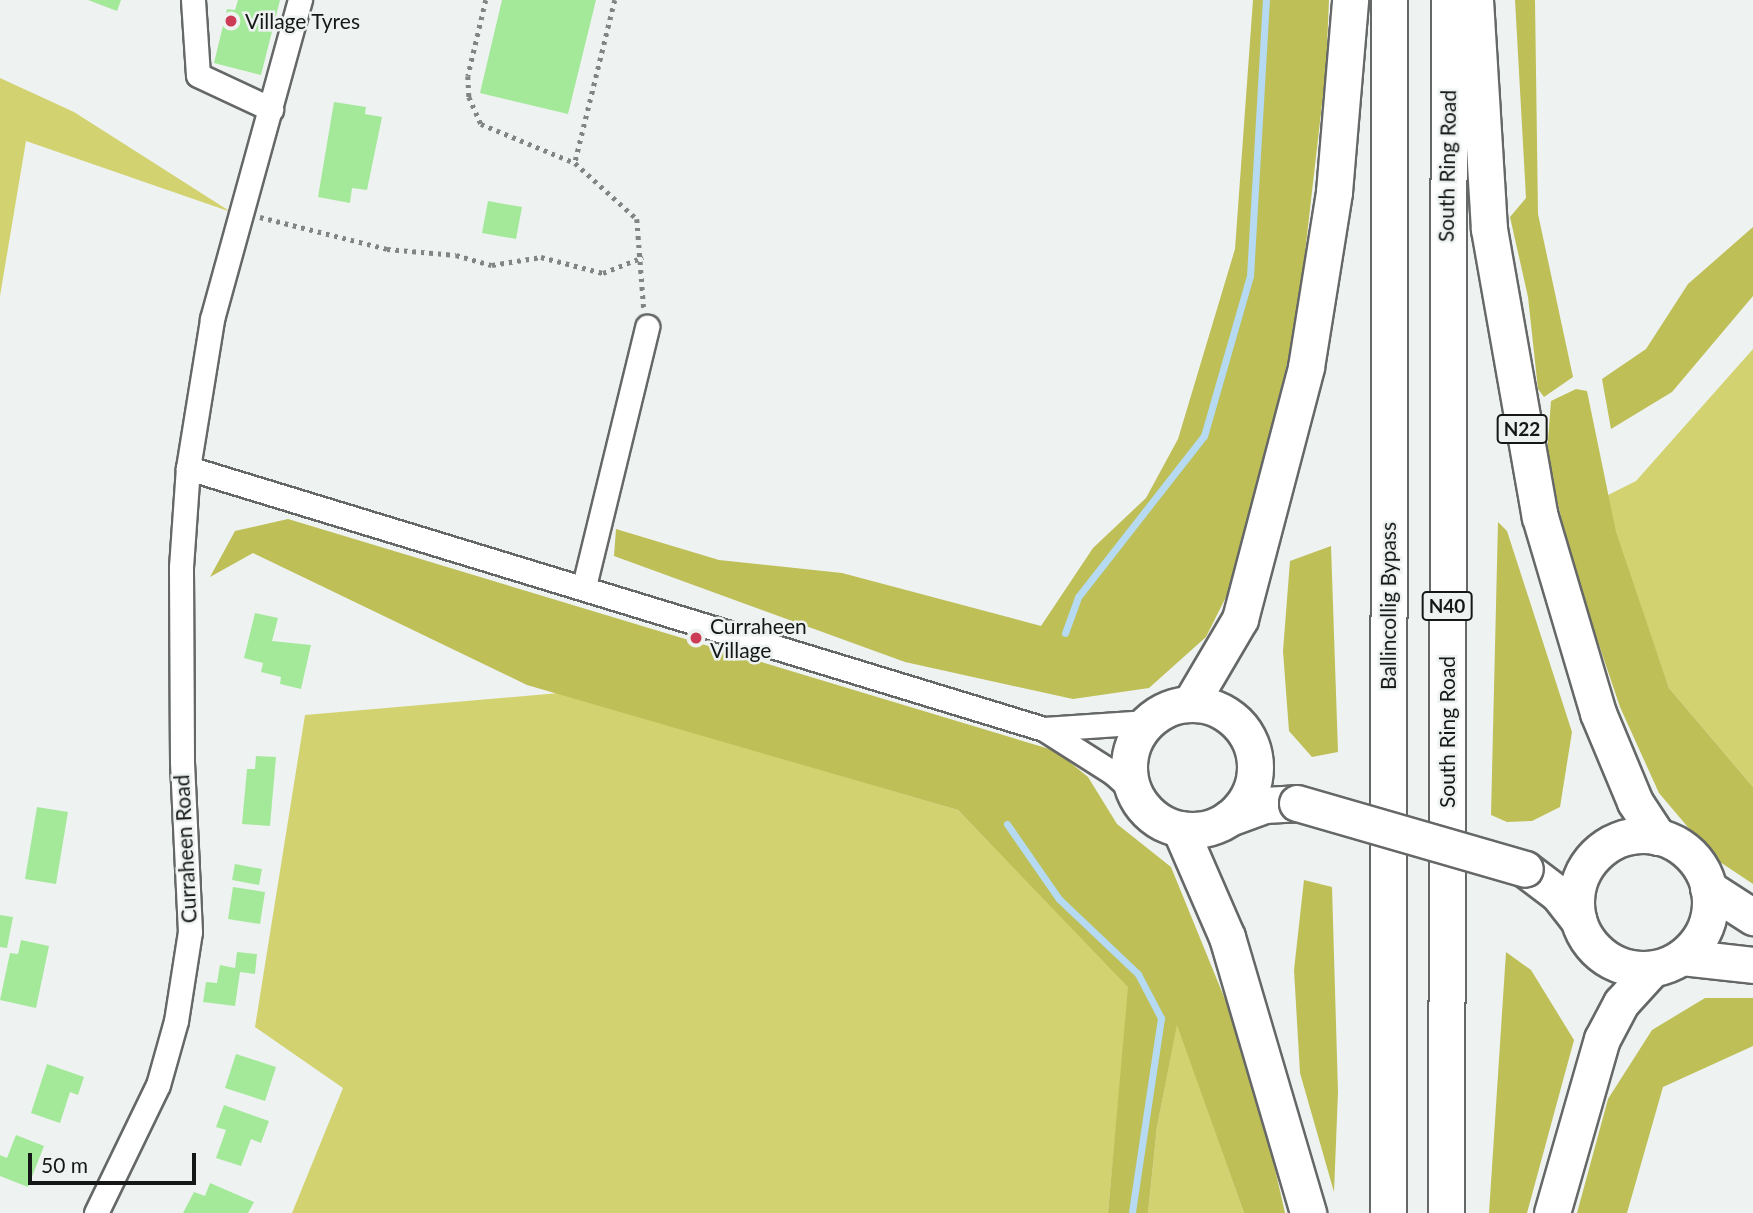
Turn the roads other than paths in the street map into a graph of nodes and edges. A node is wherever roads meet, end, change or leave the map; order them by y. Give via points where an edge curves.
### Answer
1 (193, 0) edge
2 (300, 0) edge
3 (1350, 0) edge
4 (1389, 0) edge
5 (1449, 0) edge
6 (1475, 0) edge
7 (271, 109) junction
8 (647, 327) road end
9 (188, 468) junction
10 (584, 586) junction
11 (1190, 704) junction
12 (1148, 722) junction
13 (1044, 729) junction
14 (1255, 762) junction
15 (1133, 791) junction
16 (1297, 803) junction
17 (1229, 818) junction
18 (1180, 830) junction
19 (1658, 837) junction
20 (1586, 866) junction
21 (1525, 869) junction
22 (1708, 888) junction
23 (1753, 917) edge
24 (1578, 920) junction
25 (1667, 963) junction
26 (1753, 965) edge
27 (96, 1213) edge
28 (1308, 1213) edge
29 (1388, 1213) edge
30 (1446, 1213) edge
31 (1552, 1213) edge

1 - 7 street via 198,75
2 - 7 street, Curraheen Road
3 - 11 highway via 1334,192 1306,367 1244,607
4 - 29 highway, Ballincollig Bypass
5 - 30 highway, South Ring Road / N40
6 - 19 highway, N22 via 1489,229 1540,517 1598,713 1635,802
7 - 9 street, Curraheen Road via 212,318
8 - 10 street
9 - 10 street
9 - 27 street, Curraheen Road via 181,567 181,761 190,932 176,1021 158,1085
10 - 13 street
11 - 12 highway via 1160,712
11 - 14 highway via 1209,706 1234,721 1250,744
12 - 13 street
12 - 15 highway via 1130,754
13 - 15 street via 1105,767
14 - 16 highway via 1268,781
14 - 17 highway via 1244,803
15 - 18 highway via 1160,822
16 - 17 highway via 1264,805
16 - 21 highway, bridge
17 - 18 highway via 1197,831
18 - 28 highway via 1227,937
19 - 20 highway via 1618,840
19 - 22 highway, N22 via 1690,855
20 - 21 highway via 1563,871
20 - 24 highway via 1577,892
21 - 24 highway via 1558,894
22 - 23 highway, N22
22 - 25 highway via 1705,926
24 - 25 highway via 1585,937 1606,958 1633,969
25 - 26 highway
25 - 31 highway via 1621,1003 1602,1039

